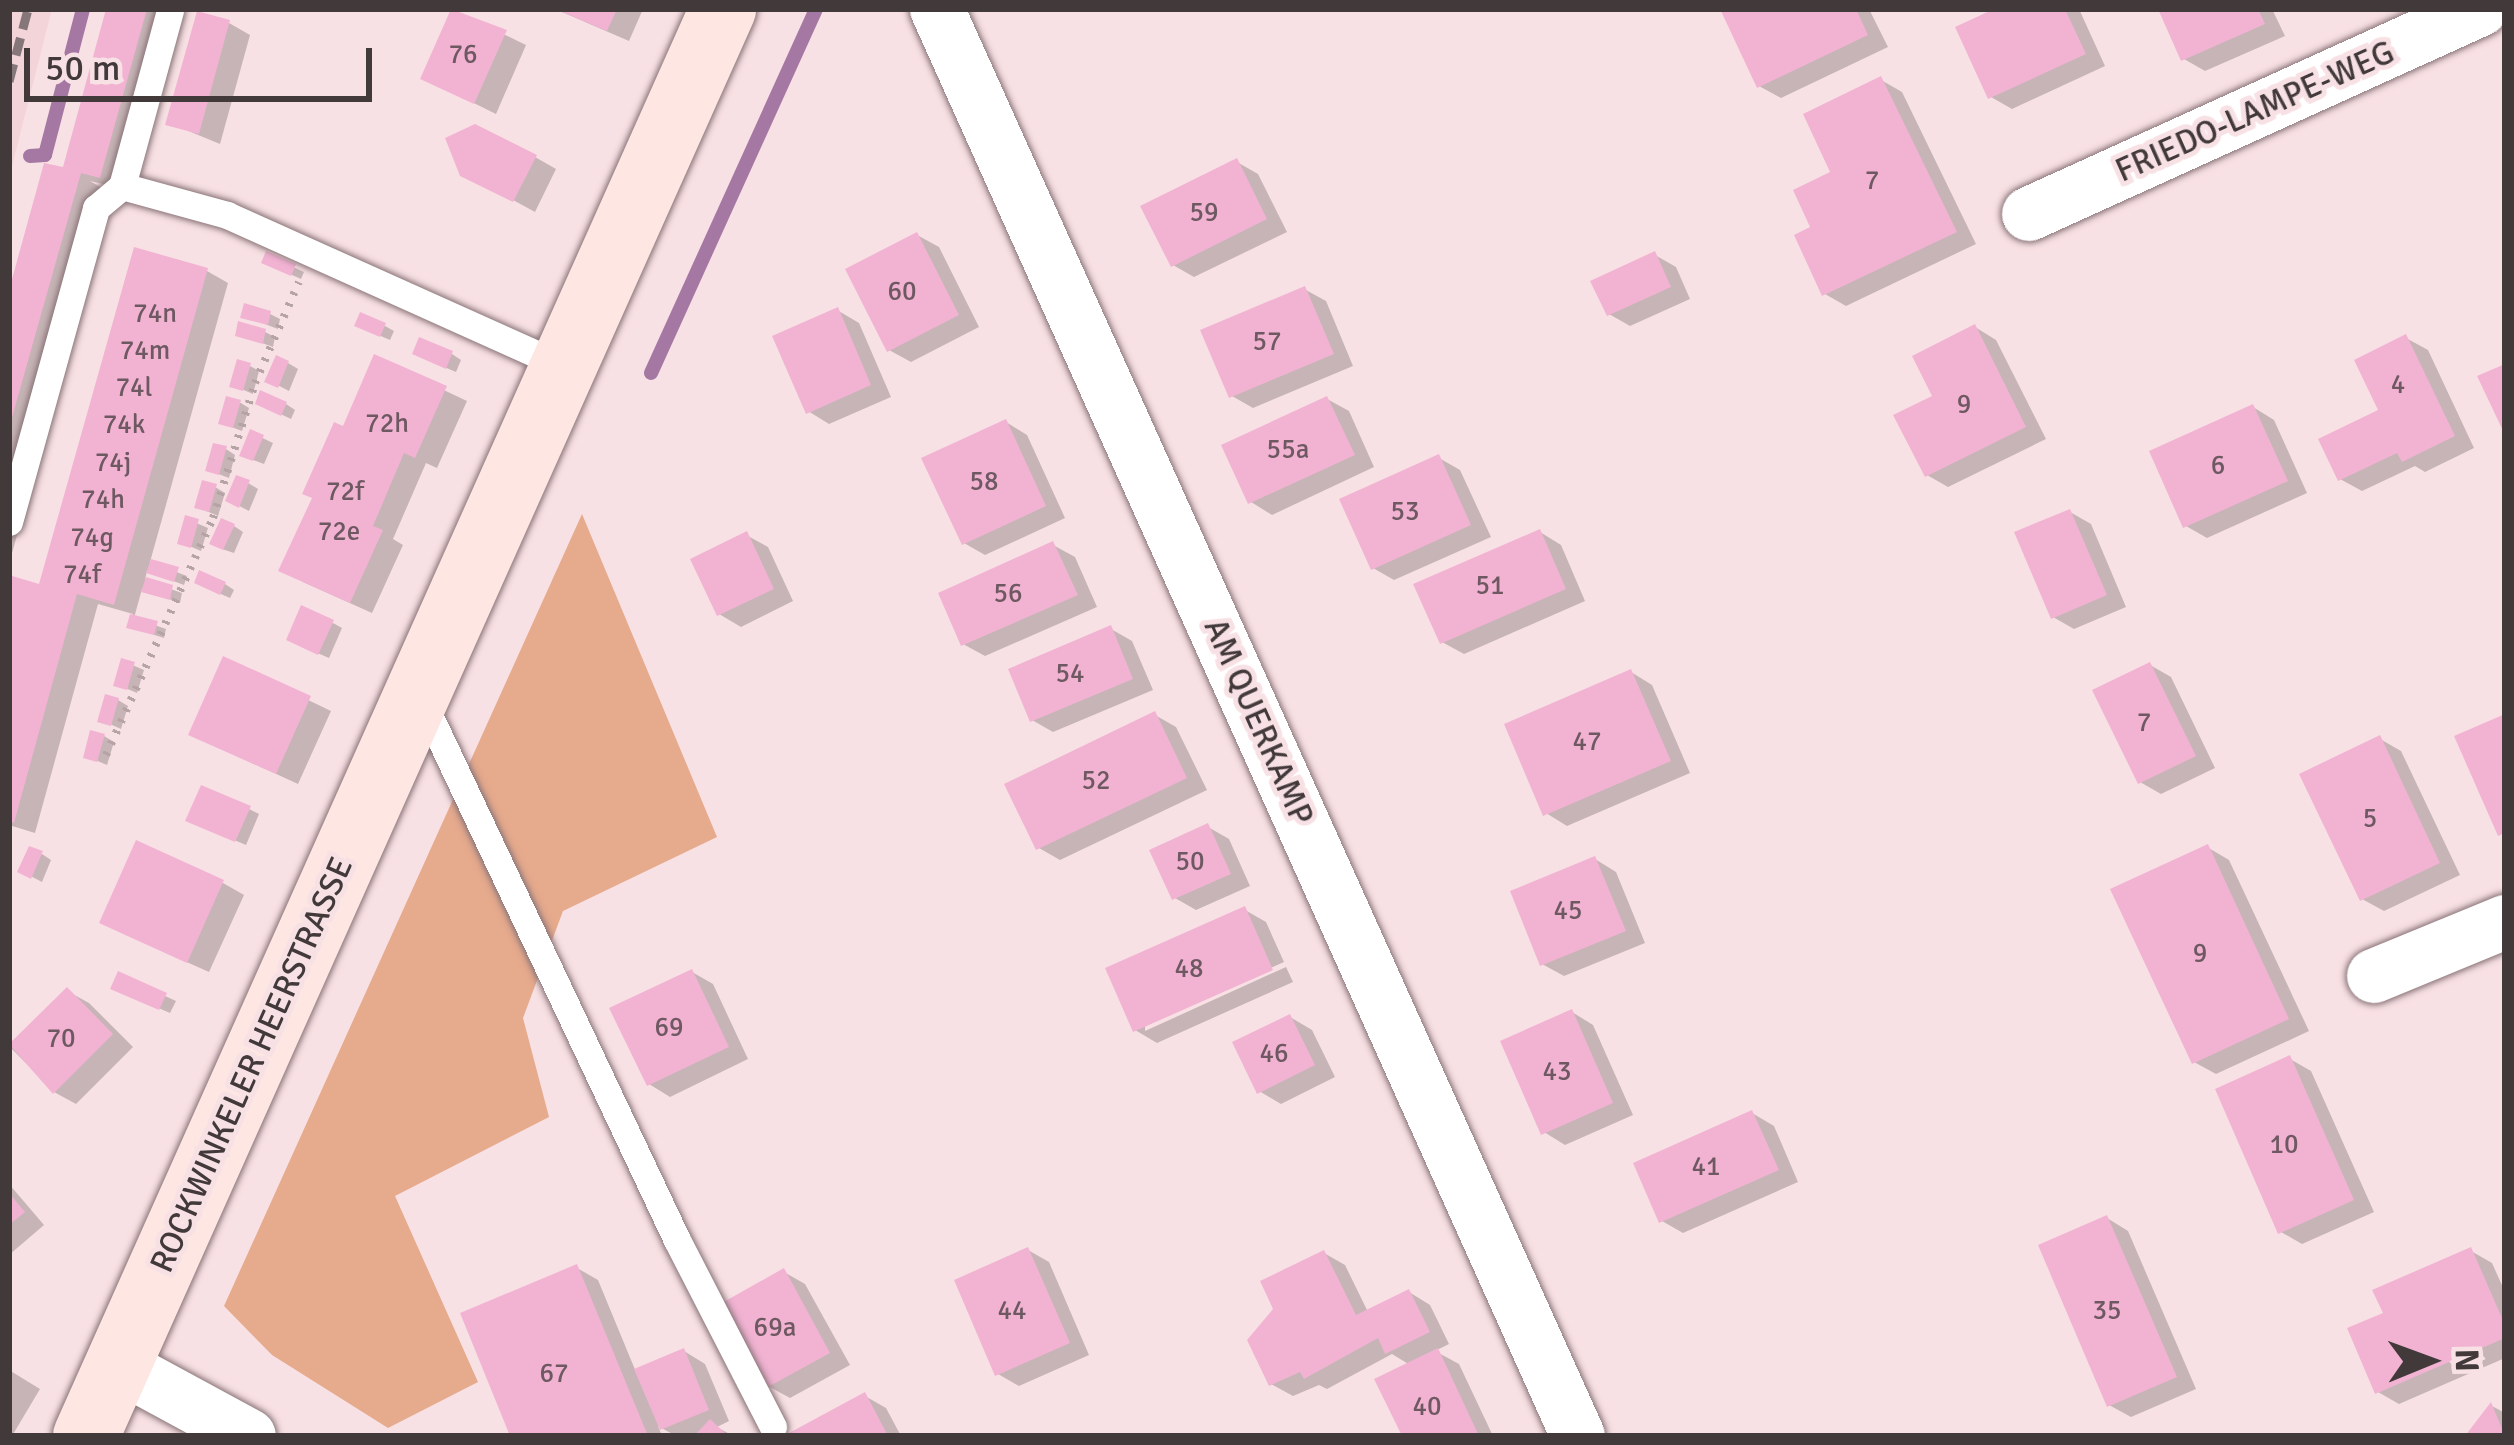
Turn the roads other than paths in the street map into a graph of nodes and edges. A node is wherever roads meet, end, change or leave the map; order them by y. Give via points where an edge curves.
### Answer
1 (723, 9) edge
2 (938, 9) edge
3 (2481, 9) edge
4 (170, 10) edge
5 (122, 185) junction
6 (2029, 214) dead end
7 (565, 367) junction
8 (9, 522) edge
9 (419, 694) junction
10 (2505, 922) edge
11 (2374, 976) dead end
12 (118, 1364) junction
13 (773, 1426) dead end
14 (86, 1436) edge
15 (249, 1436) edge
16 (1578, 1436) edge

1 - 7 main road, ROCKWINKELER HEERSTRASSE
2 - 16 street, AM QUERKAMP
3 - 6 street, FRIEDO-LAMPE-WEG
4 - 5 lane
5 - 7 lane via 227,215
5 - 8 lane via 96,208
7 - 9 main road, ROCKWINKELER HEERSTRASSE
9 - 12 main road, ROCKWINKELER HEERSTRASSE
9 - 13 lane
10 - 11 street
12 - 14 main road, ROCKWINKELER HEERSTRASSE
12 - 15 street

